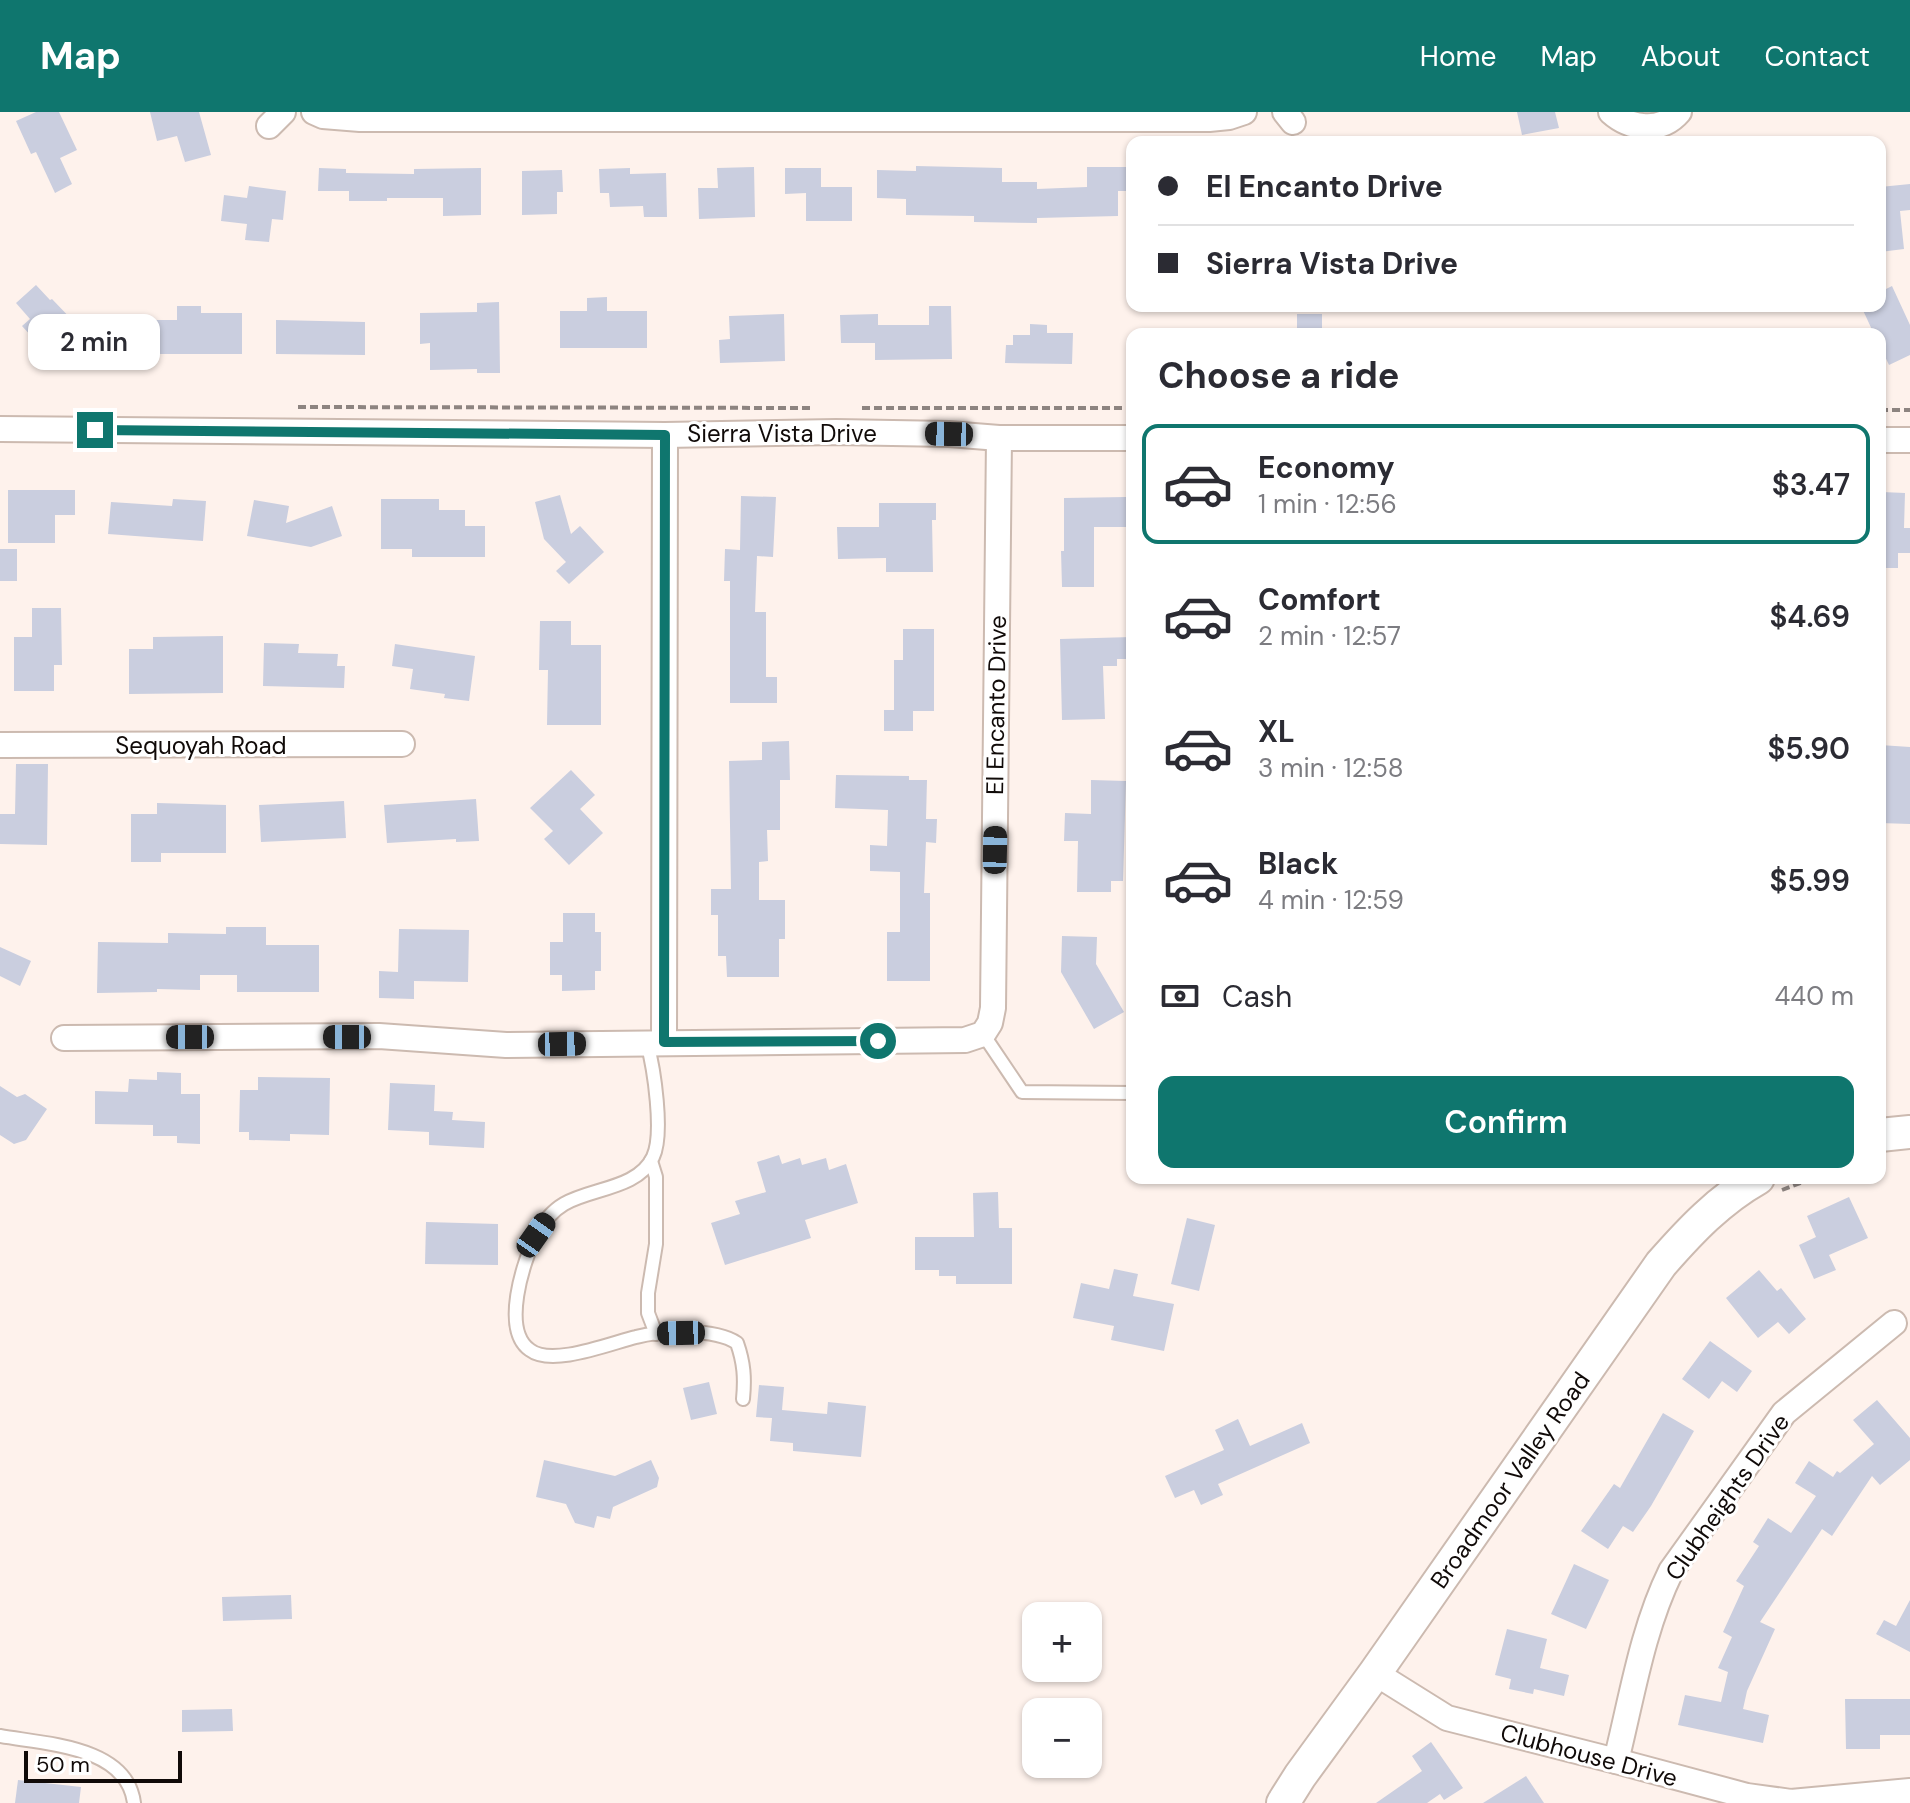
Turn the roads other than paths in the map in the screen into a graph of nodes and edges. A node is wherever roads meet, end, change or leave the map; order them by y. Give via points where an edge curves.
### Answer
1 (314, 112) edge
2 (1244, 112) edge
3 (1611, 112) edge
4 (1679, 112) edge
5 (0, 429) edge
6 (665, 435) junction
7 (999, 438) junction
8 (1126, 438) edge
9 (1886, 440) edge
10 (1910, 440) edge
11 (402, 744) dead end
12 (0, 745) edge
13 (983, 1034) junction
14 (64, 1038) dead end
15 (655, 1043) junction
16 (1126, 1093) edge
17 (1910, 1132) edge
18 (1886, 1134) edge
19 (651, 1161) junction
20 (1748, 1184) edge
21 (1894, 1323) dead end
22 (656, 1334) junction
23 (743, 1399) dead end
24 (1375, 1673) junction
25 (0, 1736) edge
26 (1616, 1761) junction
27 (1910, 1791) edge
28 (1746, 1800) edge
29 (134, 1803) edge
30 (1283, 1803) edge

1 - 2 street via 360,119 1209,119
3 - 4 street via 1646,127
5 - 6 street, Sierra Vista Drive
6 - 7 street, Sierra Vista Drive via 836,432
6 - 15 street
7 - 8 street, Sierra Vista Drive
7 - 13 street, El Encanto Drive via 993,1008
9 - 10 street
11 - 12 street, Sequoyah Road
13 - 15 street via 965,1040
13 - 16 lane via 1022,1092
14 - 15 street via 379,1036 506,1045
15 - 19 lane via 658,1124
17 - 18 street
19 - 22 lane via 656,1177 656,1244 648,1313
19 - 22 lane via 627,1180 552,1213 536,1235 525,1265 515,1319 526,1348 542,1356
20 - 24 street, Broadmoor Valley Road via 1692,1228 1661,1264
21 - 26 street, Clubheights Drive via 1784,1413 1671,1571 1649,1627
22 - 23 lane via 700,1332 737,1343 745,1378
24 - 26 street, Clubhouse Drive via 1447,1718
24 - 30 street, Broadmoor Valley Road
25 - 29 lane via 88,1752 116,1768 132,1788
26 - 28 street, Clubhouse Drive
27 - 28 street, Clubhouse Drive via 1791,1802

